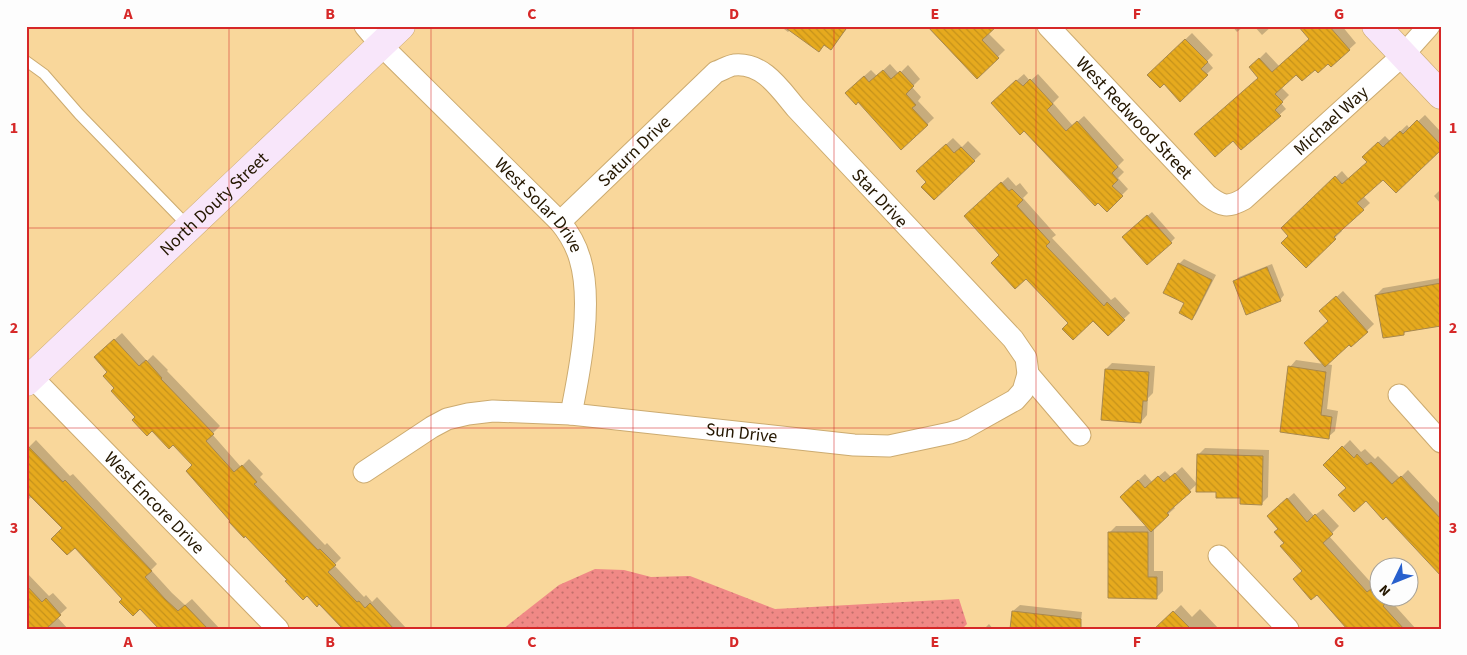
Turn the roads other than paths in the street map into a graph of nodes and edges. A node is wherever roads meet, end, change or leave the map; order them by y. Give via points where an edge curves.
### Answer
1 (401, 26) edge
2 (1048, 26) edge
3 (1376, 26) edge
4 (1429, 26) edge
5 (373, 36) edge
6 (1403, 55) junction
7 (26, 61) edge
8 (708, 80) joint
9 (1441, 95) edge
10 (1225, 206) joint
11 (560, 222) junction
12 (190, 228) junction
13 (1028, 374) junction
14 (28, 376) edge
15 (1399, 394) dead end
16 (572, 414) junction
17 (1080, 436) dead end
18 (1441, 442) edge
19 (364, 472) dead end
20 (1220, 556) dead end
21 (278, 629) edge
22 (1288, 629) edge

1 - 5 street, North Douty Street
2 - 10 street, West Redwood Street via 1208,195
3 - 6 street
4 - 6 street, Michael Way
5 - 11 street, West Solar Drive
5 - 12 street, North Douty Street
6 - 9 street
6 - 10 street, Michael Way via 1244,199
7 - 12 lane via 44,74
8 - 11 street, Saturn Drive
8 - 13 street, Star Drive via 716,72 736,65 766,73 1013,339 1026,358
11 - 16 street, West Solar Drive via 576,247 586,291 582,352
12 - 14 street, North Douty Street
13 - 16 street, Sun Drive via 1023,391 1014,400 963,429 889,446 854,445
13 - 17 street
14 - 21 street, West Encore Drive
15 - 18 street
16 - 19 street, Sun Drive via 493,412 447,419
20 - 22 street

